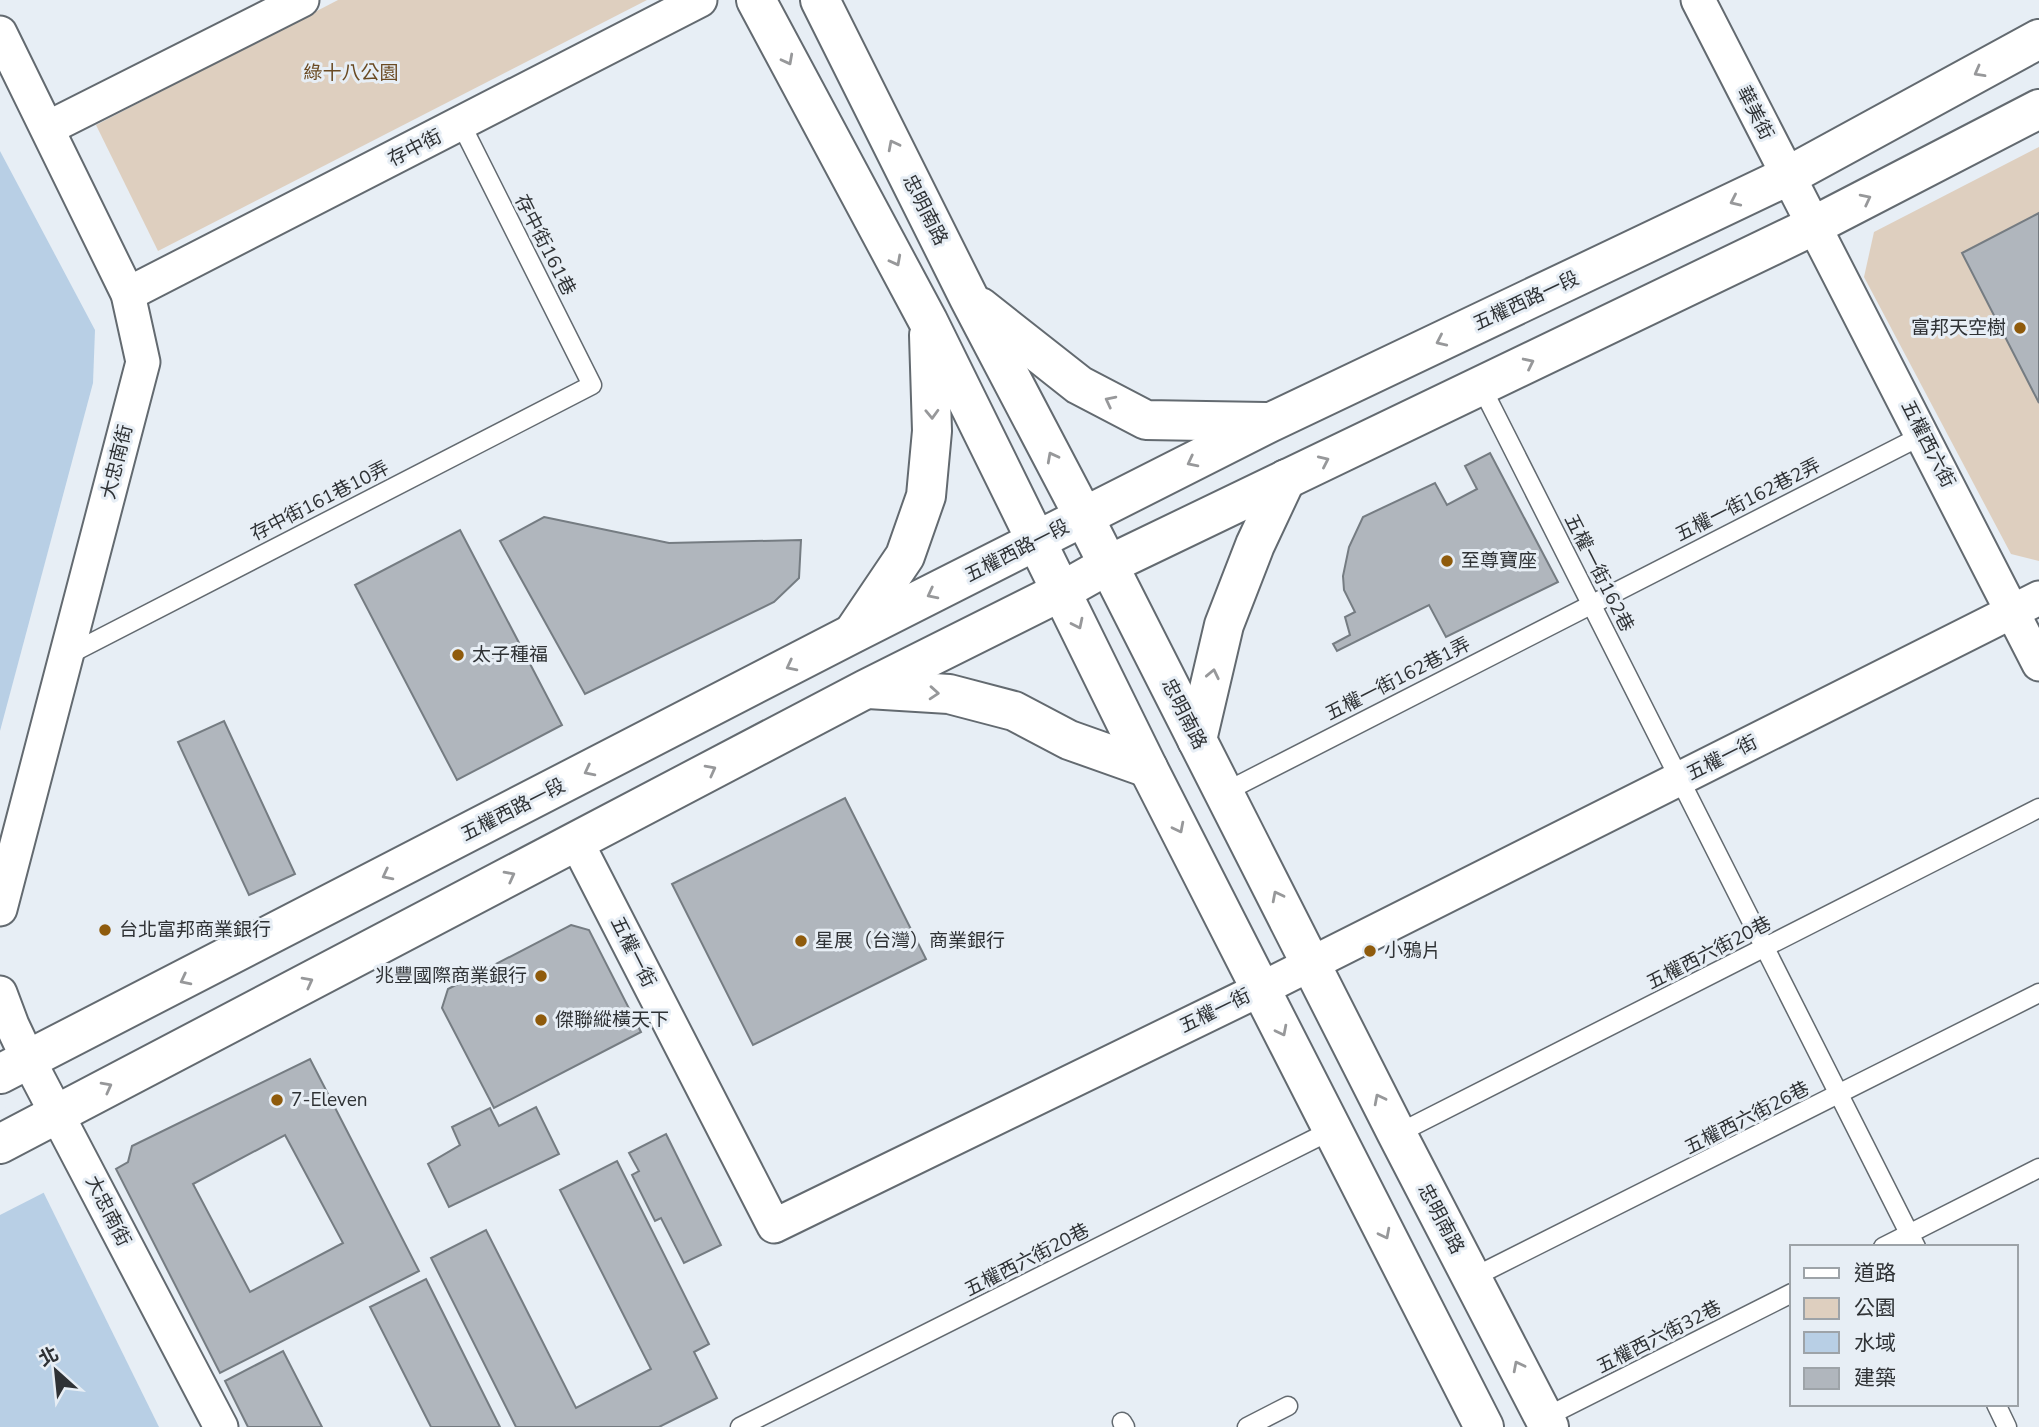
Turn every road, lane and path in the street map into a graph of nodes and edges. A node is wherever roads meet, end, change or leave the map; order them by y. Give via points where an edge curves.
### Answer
1 (302, 0) edge
2 (700, 0) edge
3 (756, 0) edge
4 (820, 0) edge
5 (1698, 0) edge
6 (0, 33) edge
7 (2039, 39) edge
8 (2039, 109) edge
9 (461, 124) junction
10 (48, 128) junction
11 (1787, 176) junction
12 (1813, 226) junction
13 (128, 294) junction
14 (969, 298) junction
15 (928, 321) junction
16 (592, 385) joint
17 (1481, 386) junction
18 (1271, 422) junction
19 (1923, 435) junction
20 (1286, 479) junction
21 (1084, 517) junction
22 (1036, 542) junction
23 (1108, 565) junction
24 (1062, 591) junction
25 (1591, 604) junction
26 (2026, 604) edge
27 (852, 634) junction
28 (68, 655) junction
29 (2039, 664) edge
30 (866, 689) junction
31 (1197, 740) junction
32 (1148, 768) junction
33 (1680, 779) junction
34 (1225, 792) junction
35 (2039, 808) edge
36 (576, 841) junction
37 (0, 909) edge
38 (1766, 949) junction
39 (1310, 962) junction
40 (1261, 989) junction
41 (0, 993) edge
42 (2039, 993) edge
43 (15, 1067) edge
44 (1840, 1095) junction
45 (27, 1129) edge
46 (1332, 1130) junction
47 (1397, 1134) junction
48 (2039, 1168) edge
49 (1913, 1240) edge
50 (1892, 1245) edge
51 (1472, 1278) junction
52 (1790, 1294) edge
53 (1289, 1406) dead end
54 (1997, 1406) edge
55 (767, 1421) edge
56 (1547, 1422) edge
57 (220, 1427) edge
58 (740, 1427) edge
59 (1247, 1427) edge
60 (1484, 1427) edge
61 (2007, 1427) edge

1 - 10 street
2 - 9 street, 存中街
3 -> 15 main road
14 -> 4 main road, 忠明南路
5 - 11 street, 華美街
6 - 10 street, 大忠南街
7 -> 11 main road, 五權西路一段
12 -> 8 main road
9 - 13 street, 存中街
9 - 16 lane, 存中街161巷
10 - 13 street, 大忠南街
11 - 12 street, 華美街
11 -> 18 main road, 五權西路一段
17 -> 12 main road
12 - 19 street, 五權西六街
13 - 28 street, 大忠南街 via 143,362
18 -> 14 main road via 1146,419 1079,385
21 -> 14 main road, 忠明南路
15 - 22 main road
15 -> 27 main road via 932,431 926,496 905,556
16 - 28 lane, 存中街161巷10弄
20 -> 17 main road
17 - 25 lane, 五權一街162巷
18 -> 21 main road, 五權西路一段
19 - 25 lane, 五權一街162巷2弄
19 - 26 street, 五權西六街
20 - 23 main road
31 -> 20 main road via 1224,625
21 - 22 main road, 五權西路一段
21 - 23 main road, 忠明南路
22 - 24 main road
22 -> 27 main road, 五權西路一段
23 - 24 main road
23 - 31 main road, 忠明南路
24 - 30 main road
24 -> 32 main road
25 - 33 lane, 五權一街162巷
25 - 34 lane, 五權一街162巷1弄
26 - 29 street, 五權西六街
26 - 33 street, 五權一街
27 -> 43 main road, 五權西路一段
28 - 37 street, 大忠南街
30 -> 32 main road via 949,694 1014,711 1069,740
36 -> 30 main road
31 - 34 main road, 忠明南路
32 -> 40 main road
33 - 38 lane, 五權一街162巷
33 - 39 street, 五權一街
39 -> 34 main road, 忠明南路
35 - 38 lane, 五權西六街20巷
36 - 40 street, 五權一街 via 774,1226
45 -> 36 main road
38 - 44 lane, 五權一街162巷
38 - 47 lane, 五權西六街20巷
39 - 40 street, 五權一街
47 -> 39 main road, 忠明南路
40 -> 46 main road
41 - 43 street, 大忠南街 via 12,1025
42 - 44 lane, 五權西六街26巷
43 - 45 street, 大忠南街
44 - 49 lane, 五權一街162巷
44 - 51 lane, 五權西六街26巷
45 - 57 street, 大忠南街
46 - 55 lane, 五權西六街20巷
46 -> 60 main road
47 - 51 main road, 忠明南路
48 - 49 lane
49 - 50 lane
56 -> 51 main road, 忠明南路
52 - 56 lane, 五權西六街32巷
53 - 59 lane
54 - 61 lane
55 - 58 lane, 五權西六街20巷

